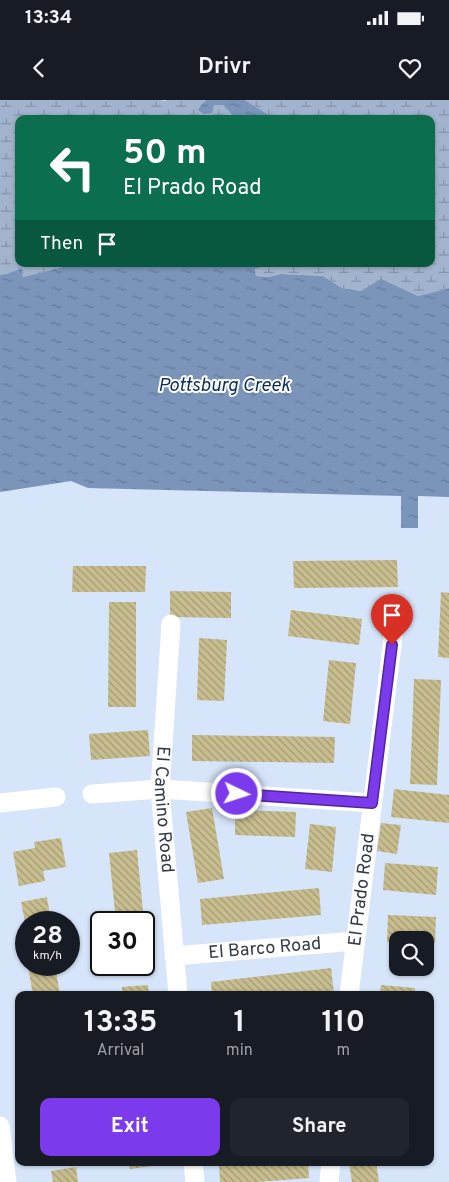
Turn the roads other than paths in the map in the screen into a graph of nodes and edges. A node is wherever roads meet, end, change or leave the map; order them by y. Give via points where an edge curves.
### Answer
1 (397, 605) dead end
2 (171, 624) dead end
3 (160, 788) junction
4 (92, 794) dead end
5 (56, 797) dead end
6 (0, 803) edge
7 (372, 803) junction
8 (355, 941) junction
9 (174, 956) junction
10 (178, 991) edge
11 (349, 991) edge
12 (0, 1126) edge
13 (193, 1166) edge
14 (331, 1166) edge
15 (7, 1182) edge
16 (194, 1182) edge
17 (329, 1182) edge

1 - 7 street, El Prado Road
2 - 3 street, El Camino Road
3 - 4 street
3 - 7 street
3 - 9 street, El Camino Road
5 - 6 street
7 - 8 street, El Prado Road
8 - 9 street, El Barco Road
8 - 11 street, El Prado Road
9 - 10 street, El Camino Road
12 - 15 street
13 - 16 street
14 - 17 street

